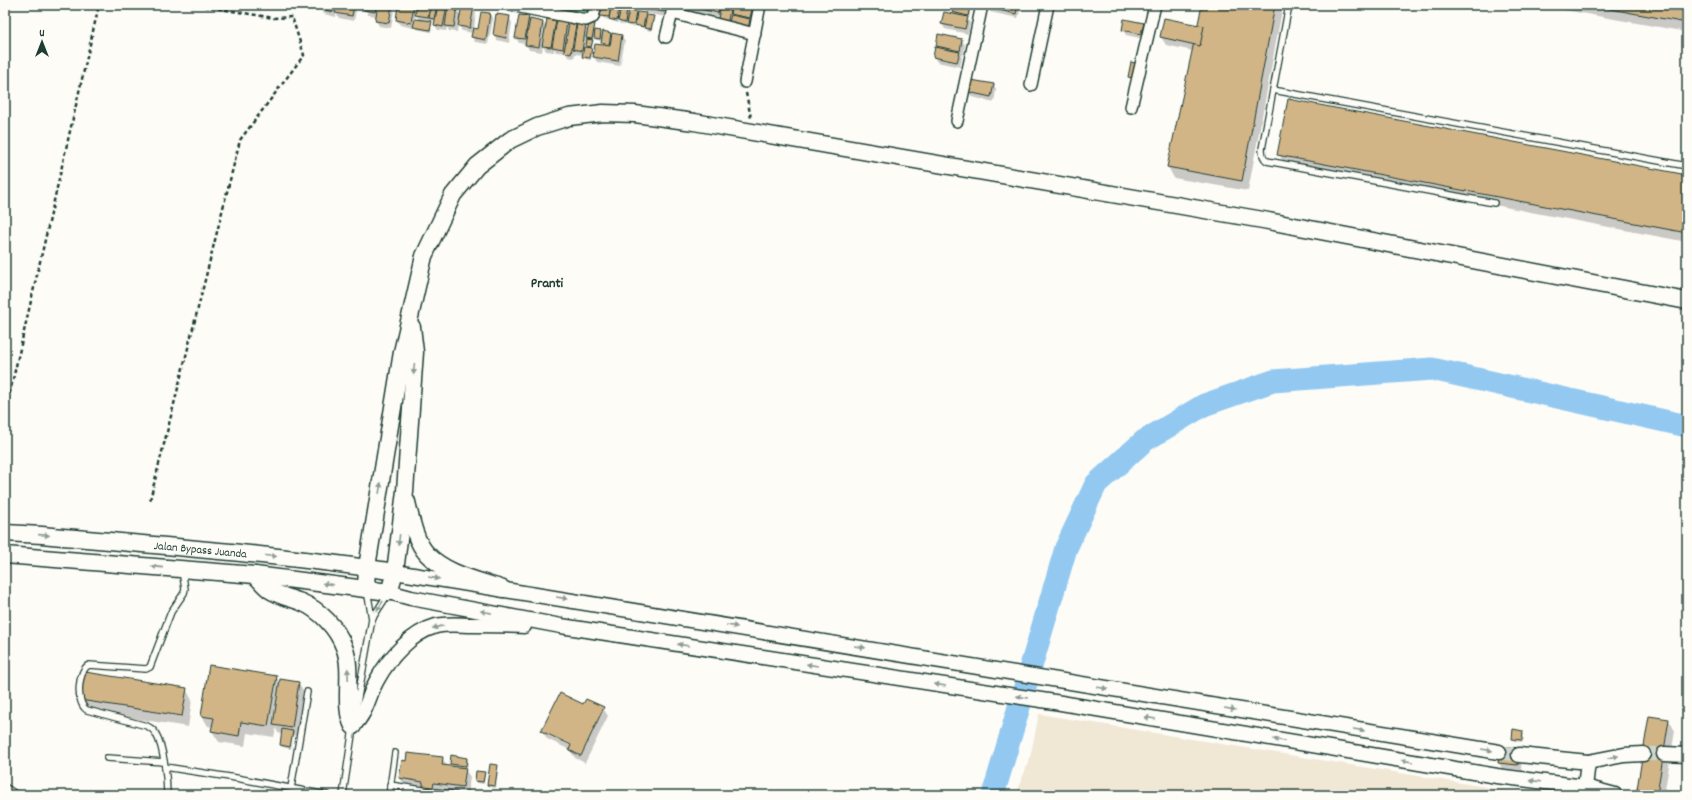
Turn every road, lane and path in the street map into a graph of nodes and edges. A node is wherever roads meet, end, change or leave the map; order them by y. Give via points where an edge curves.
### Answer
1 (99, 5) edge
2 (197, 5) edge
3 (510, 5) edge
4 (760, 5) edge
5 (982, 5) edge
6 (1048, 5) edge
7 (1155, 5) edge
8 (1289, 5) edge
9 (673, 9) edge
10 (595, 10) edge
11 (755, 34) junction
12 (666, 37) dead end
13 (746, 82) joint
14 (1031, 85) dead end
15 (1273, 90) junction
16 (1131, 107) dead end
17 (957, 121) dead end
18 (753, 132) junction
19 (1687, 166) edge
20 (1494, 203) dead end
21 (1687, 301) edge
22 (410, 316) junction
23 (5, 414) edge
24 (404, 491) junction
25 (150, 500) dead end
26 (5, 533) edge
27 (5, 555) edge
28 (367, 567) junction
29 (182, 570) junction
30 (395, 572) junction
31 (255, 575) junction
32 (366, 588) junction
33 (503, 589) junction
34 (389, 592) junction
35 (372, 619) junction
36 (561, 626) junction
37 (307, 692) dead end
38 (353, 726) junction
39 (1500, 752) tunnel mouth
40 (396, 753) dead end
41 (1643, 754) tunnel mouth
42 (1664, 754) tunnel mouth
43 (1519, 755) tunnel mouth
44 (1687, 755) edge
45 (107, 758) dead end
46 (1588, 762) junction
47 (164, 765) junction
48 (390, 785) junction
49 (5, 787) edge
50 (1585, 787) junction
51 (291, 788) junction
52 (17, 795) edge
53 (167, 795) edge
54 (327, 795) edge
55 (343, 795) edge
56 (389, 795) edge
57 (455, 795) edge
58 (1615, 795) edge

1 - 23 path
2 - 25 path via 274,18 292,17 304,55 240,140
3 - 10 street via 586,20 589,20
4 - 11 street
5 - 17 street
6 - 14 street
7 - 16 street
8 - 15 lane
9 - 11 street
9 - 12 street
11 - 13 street
13 - 18 path
15 - 19 lane
15 - 20 lane via 1262,149 1267,161
18 - 21 main road via 1263,220
18 - 22 main road via 635,114 603,113 569,117 537,127 510,140 477,166 453,195 424,256
22 -> 24 main road via 415,352
28 -> 22 main road
24 -> 30 main road
24 - 33 main road via 418,540 426,553 438,564 452,571
26 -> 28 main road, Jalan Bypass Juanda via 284,557
29 -> 27 main road, Jalan Bypass Juanda via 125,563
28 - 30 main road, Jalan Bypass Juanda
28 - 32 main road
29 - 31 main road, Jalan Bypass Juanda
29 - 47 lane via 184,593 171,612 150,667 146,669 89,665 82,671 79,694 79,701 87,710 154,730
30 -> 33 street
30 - 34 main road
32 -> 31 main road, Jalan Bypass Juanda
38 -> 31 main road via 349,711 348,659 340,637 332,625 314,610 272,591
32 - 34 main road, Jalan Bypass Juanda
32 - 35 lane
33 -> 39 street
34 -> 35 lane
36 -> 34 street
35 - 38 lane
36 -> 38 street via 452,624 436,626 422,632 404,644 384,668 363,714
50 -> 36 street via 1497,776 1061,704
37 - 51 lane
38 - 55 lane
40 - 48 lane
46 -> 41 street
42 - 44 street
43 - 46 street
45 - 47 lane
46 - 50 street
47 - 51 lane
47 - 53 lane
48 - 56 lane
48 - 57 lane
49 - 52 lane
50 - 58 street
51 - 54 lane

